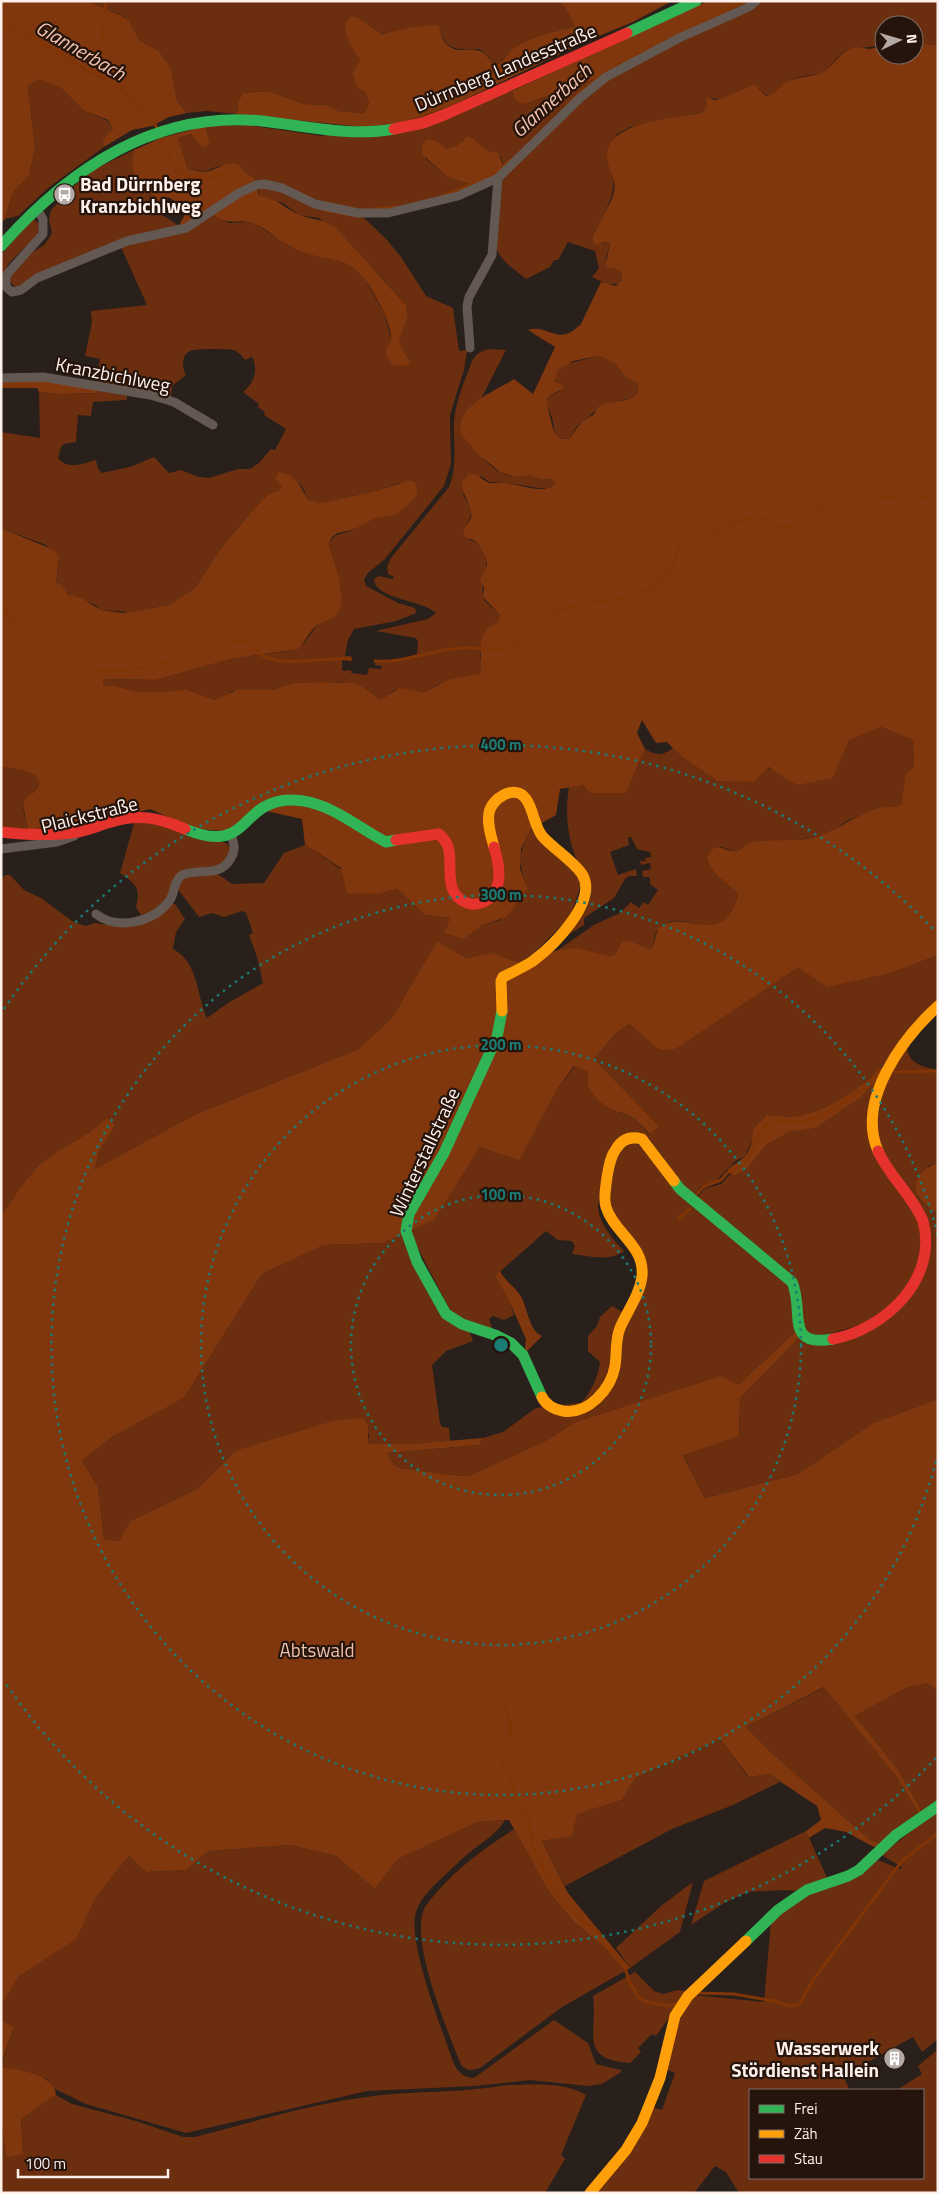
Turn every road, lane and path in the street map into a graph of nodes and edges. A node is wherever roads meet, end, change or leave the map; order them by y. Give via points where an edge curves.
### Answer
1 (696, 1) edge
2 (756, 1) edge
3 (498, 178) junction
4 (37, 209) junction
5 (1, 246) edge
6 (470, 348) dead end
7 (1, 378) edge
8 (213, 425) dead end
9 (1, 832) edge
10 (231, 835) junction
11 (52, 838) junction
12 (1, 849) edge
13 (96, 914) dead end
14 (938, 1006) edge
15 (938, 1806) edge
16 (590, 2193) edge

1 - 4 street, Dürrnberg Landesstraße via 516,84 413,125 366,133 339,133 224,119 195,122 157,133 103,158 78,174
2 - 3 street via 606,77
3 - 4 street via 458,196 388,213 332,209 282,188 256,185 186,228 127,241 37,278 21,290 12,292 6,287 8,273 43,234 43,219
3 - 6 street via 492,255 469,296 467,306
4 - 5 street, Dürrnberg Landesstraße
7 - 8 street, Kranzbichlweg via 43,377 150,395 174,402
9 - 11 street, Plaickstraße
10 - 11 street, Plaickstraße via 202,835 144,816 129,817
10 - 13 street via 234,850 226,865 212,872 182,875 170,899 151,916 135,922 118,923
10 - 14 street, Winterstallstraße via 264,807 277,800 291,799 337,812 386,842 439,834 448,846 449,876 454,892 466,902 482,904 495,893 501,875 490,836 489,812 500,796 514,792 526,798 541,836 582,874 586,896 568,925 541,955 500,981 502,1014 491,1053 444,1153 409,1214 406,1226 411,1250 446,1314 462,1324 511,1342 523,1355 545,1403 564,1411 583,1407 605,1390 615,1365 620,1326 640,1286 641,1259 614,1224 605,1200 612,1155 627,1138 637,1137 645,1141 680,1190 792,1282 798,1296 800,1332 807,1339 832,1339 864,1328 890,1315 906,1300 926,1261 928,1240 912,1199 877,1150 874,1121 889,1065
11 - 12 street, Plaickstraße
15 - 16 street via 896,1835 859,1870 807,1890 791,1900 760,1925 692,1992 675,2016 664,2063 642,2123 626,2150

